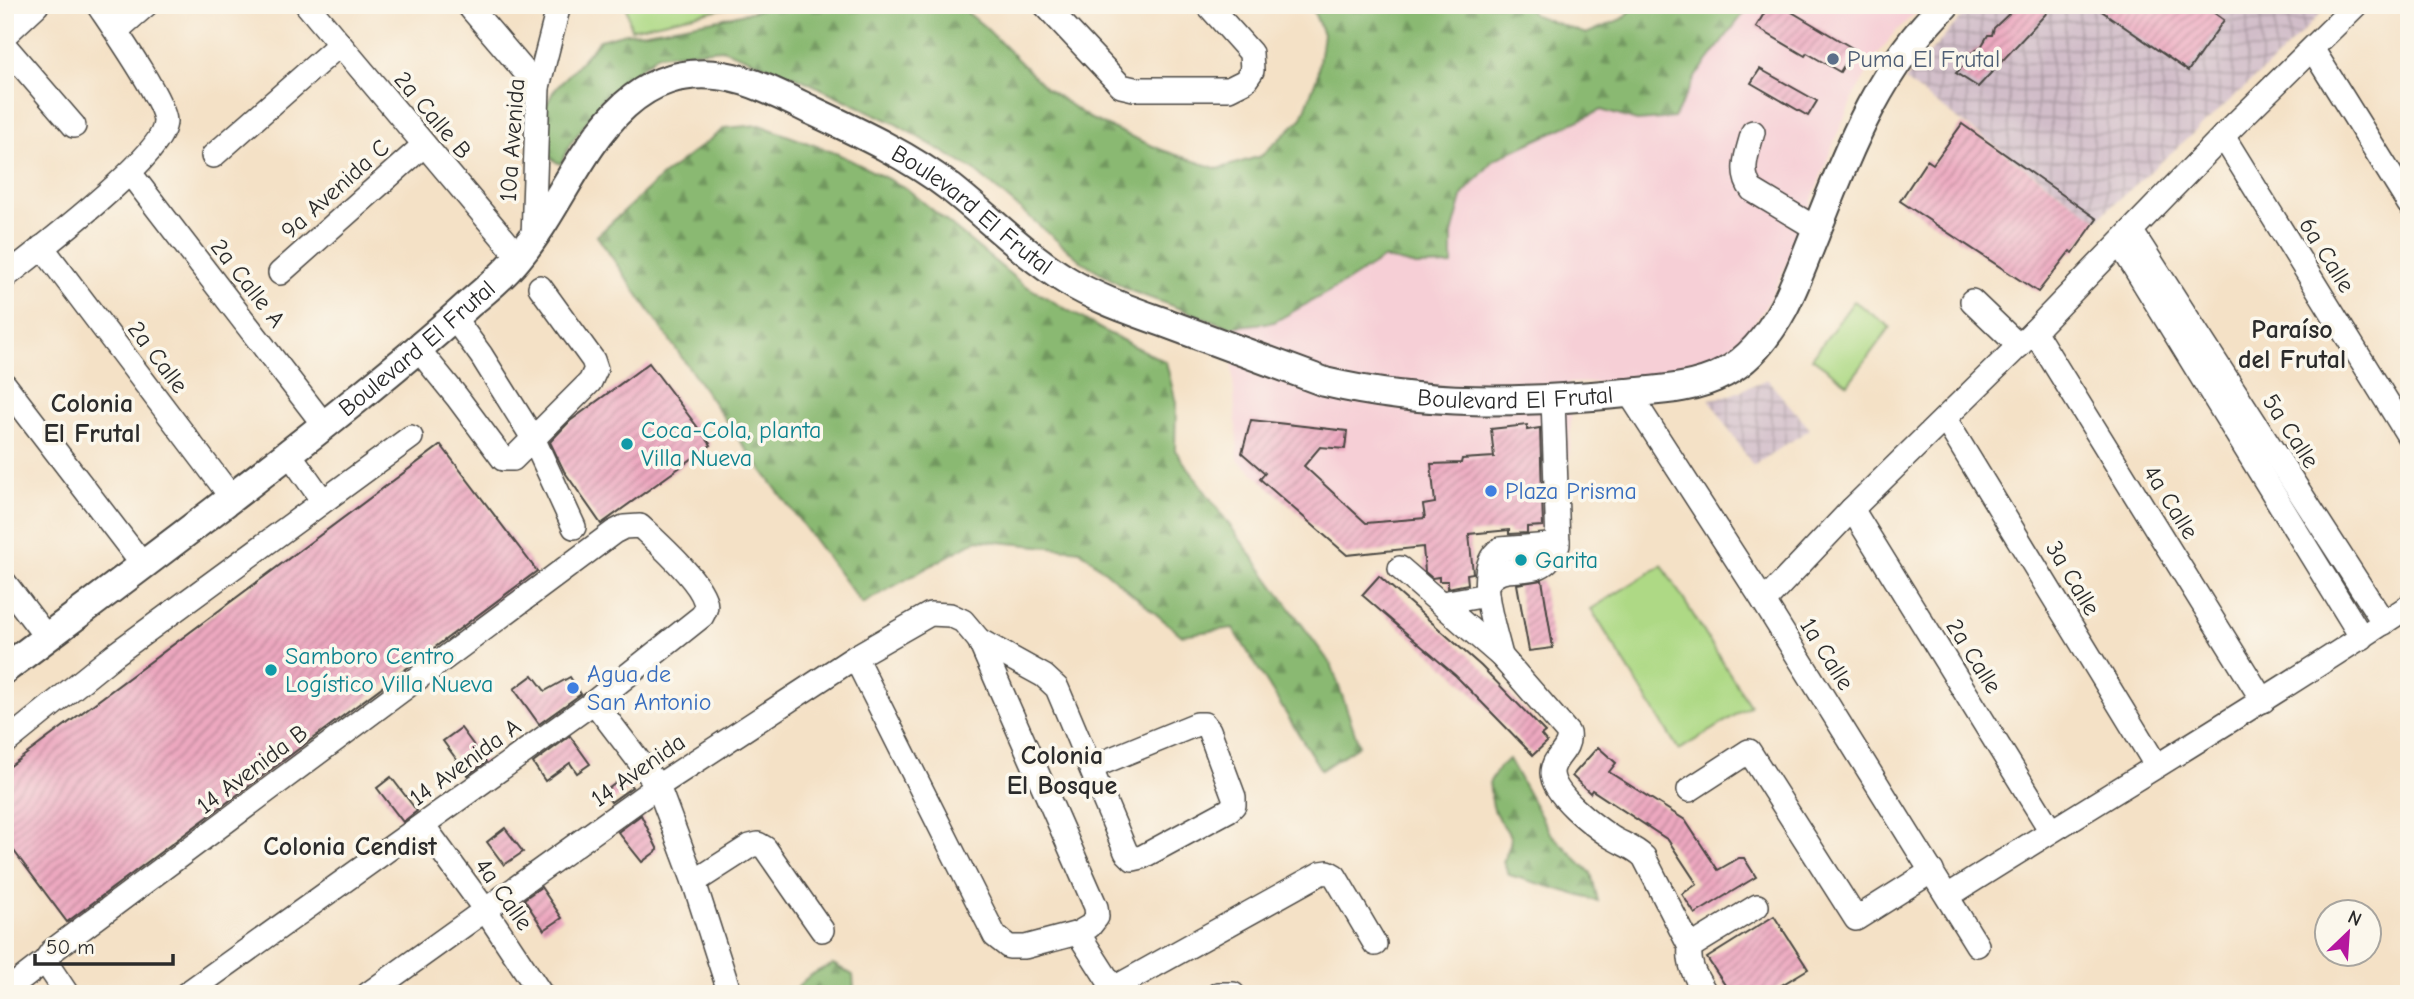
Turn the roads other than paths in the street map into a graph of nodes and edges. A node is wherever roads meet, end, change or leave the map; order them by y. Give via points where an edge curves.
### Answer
1 (37, 5) edge
2 (98, 5) edge
3 (146, 5) edge
4 (307, 5) edge
5 (468, 5) edge
6 (559, 5) edge
7 (1045, 5) edge
8 (1208, 5) edge
9 (1945, 5) edge
10 (2356, 5) edge
11 (116, 31) junction
12 (5, 35) edge
13 (340, 44) junction
14 (5, 46) edge
15 (2313, 50) junction
16 (538, 86) junction
17 (75, 126) dead end
18 (1753, 132) dead end
19 (2223, 136) junction
20 (424, 145) junction
21 (214, 156) dead end
22 (130, 173) junction
23 (2409, 204) edge
24 (1817, 229) junction
25 (2126, 238) junction
26 (42, 247) junction
27 (526, 248) junction
28 (280, 272) dead end
29 (5, 277) edge
30 (540, 287) dead end
31 (1972, 301) dead end
32 (454, 318) junction
33 (2027, 339) junction
34 (418, 349) junction
35 (5, 385) edge
36 (1629, 393) junction
37 (1553, 399) junction
38 (1945, 419) junction
39 (324, 425) junction
40 (411, 437) dead end
41 (2409, 437) edge
42 (533, 438) junction
43 (289, 453) junction
44 (232, 498) junction
45 (323, 501) junction
46 (1852, 509) junction
47 (574, 527) dead end
48 (143, 565) junction
49 (1400, 568) dead end
50 (5, 583) edge
51 (1487, 589) junction
52 (1764, 602) junction
53 (1441, 603) junction
54 (2409, 607) edge
55 (702, 616) joint
56 (2384, 623) junction
57 (47, 638) junction
58 (2362, 638) junction
59 (979, 640) junction
60 (1501, 656) junction
61 (855, 657) junction
62 (5, 669) edge
63 (2263, 701) junction
64 (594, 702) junction
65 (5, 743) edge
66 (2156, 765) junction
67 (1092, 767) junction
68 (659, 786) junction
69 (1689, 790) dead end
70 (423, 825) junction
71 (2051, 831) junction
72 (1932, 871) junction
73 (694, 882) junction
74 (1948, 896) junction
75 (1758, 906) dead end
76 (486, 911) junction
77 (822, 930) dead end
78 (1078, 933) junction
79 (1375, 944) dead end
80 (1977, 945) dead end
81 (1690, 947) junction
82 (45, 961) junction
83 (1115, 991) edge
84 (5, 992) edge
85 (67, 994) edge
86 (186, 994) edge
87 (368, 994) edge
88 (541, 994) edge
89 (730, 994) edge
90 (1218, 994) edge
91 (1233, 994) edge
92 (1706, 994) edge

1 - 12 street
2 - 11 street
3 - 11 street
4 - 13 street, 2a Calle B
5 - 16 street
6 - 16 street, 10a Avenida
7 - 8 street via 1121,86 1229,89 1241,85 1252,71 1253,59 1248,47
9 - 24 main road, Boulevard El Frutal via 1915,35 1878,88
10 - 15 street
11 - 22 street via 165,120 158,142
13 - 20 street, 2a Calle B
13 - 21 street
14 - 17 street
15 - 19 street
15 - 23 street
16 - 27 street, 10a Avenida
18 - 24 street via 1744,169 1746,183
19 - 25 street
19 - 41 street, 6a Calle
20 - 27 street, 2a Calle B
20 - 28 street, 9a Avenida C
22 - 26 street
22 - 39 street, 2a Calle A
24 - 36 main road, Boulevard El Frutal via 1785,305 1746,358 1713,378
25 - 33 street
25 - 56 street, 5a Calle
25 - 58 street, 5a Calle
26 - 29 street
26 - 44 street, 2a Calle
27 - 32 main road, Boulevard El Frutal
27 - 37 main road, Boulevard El Frutal via 592,145 629,99 674,79 723,76 771,92 901,155 955,192 1046,268 1134,312 1325,382 1356,389 1447,400
30 - 42 street via 596,369 590,382
31 - 33 street, 4a Calle
32 - 34 main road, Boulevard El Frutal
32 - 42 street
33 - 38 street
33 - 63 street, 4a Calle
34 - 39 main road, Boulevard El Frutal
34 - 42 street via 503,459 513,459
35 - 48 street
36 - 37 main road, Boulevard El Frutal
36 - 52 street, 1a Calle
37 - 51 street via 1558,541 1500,549 1489,560
38 - 46 street
38 - 66 street, 3a Calle
39 - 43 main road, Boulevard El Frutal
40 - 45 street
42 - 47 street
43 - 44 main road, Boulevard El Frutal
43 - 45 street
44 - 48 main road, Boulevard El Frutal
45 - 65 street via 114,655
46 - 52 street
46 - 71 street, 2a Calle
48 - 57 main road, Boulevard El Frutal
49 - 53 street
50 - 57 street
51 - 53 street
51 - 60 street
52 - 72 street, 1a Calle
53 - 60 street
54 - 56 street
55 - 64 street, 14 Avenida A
55 - 82 street, 14 Avenida B via 705,598 676,559 640,526 614,532 51,951
56 - 58 street
57 - 62 main road, Boulevard El Frutal
58 - 63 street
59 - 61 street, 14 Avenida via 963,621 930,614
59 - 67 street via 1057,688
59 - 78 street via 1096,907 1097,917
60 - 81 street via 1569,733 1569,744 1552,774 1559,790 1584,818 1644,857
61 - 68 street, 14 Avenida
61 - 78 street via 995,936 1009,947 1025,947
63 - 66 street
64 - 68 street
64 - 70 street, 14 Avenida A
66 - 71 street
67 - 67 street via 1126,852 1133,859 1234,805 1204,724
68 - 73 street
68 - 76 street, 14 Avenida
69 - 72 street via 1749,751 1856,919
70 - 76 street, 4a Calle
70 - 86 street, 14 Avenida A
71 - 74 street
72 - 74 street, 1a Calle
73 - 77 street via 758,844
73 - 89 street
74 - 80 street, 1a Calle
75 - 81 street
76 - 87 street, 14 Avenida
76 - 88 street, 4a Calle
78 - 83 street
79 - 83 street via 1335,876 1321,873
81 - 92 street via 1692,972
82 - 84 street
82 - 85 street
90 - 91 street

